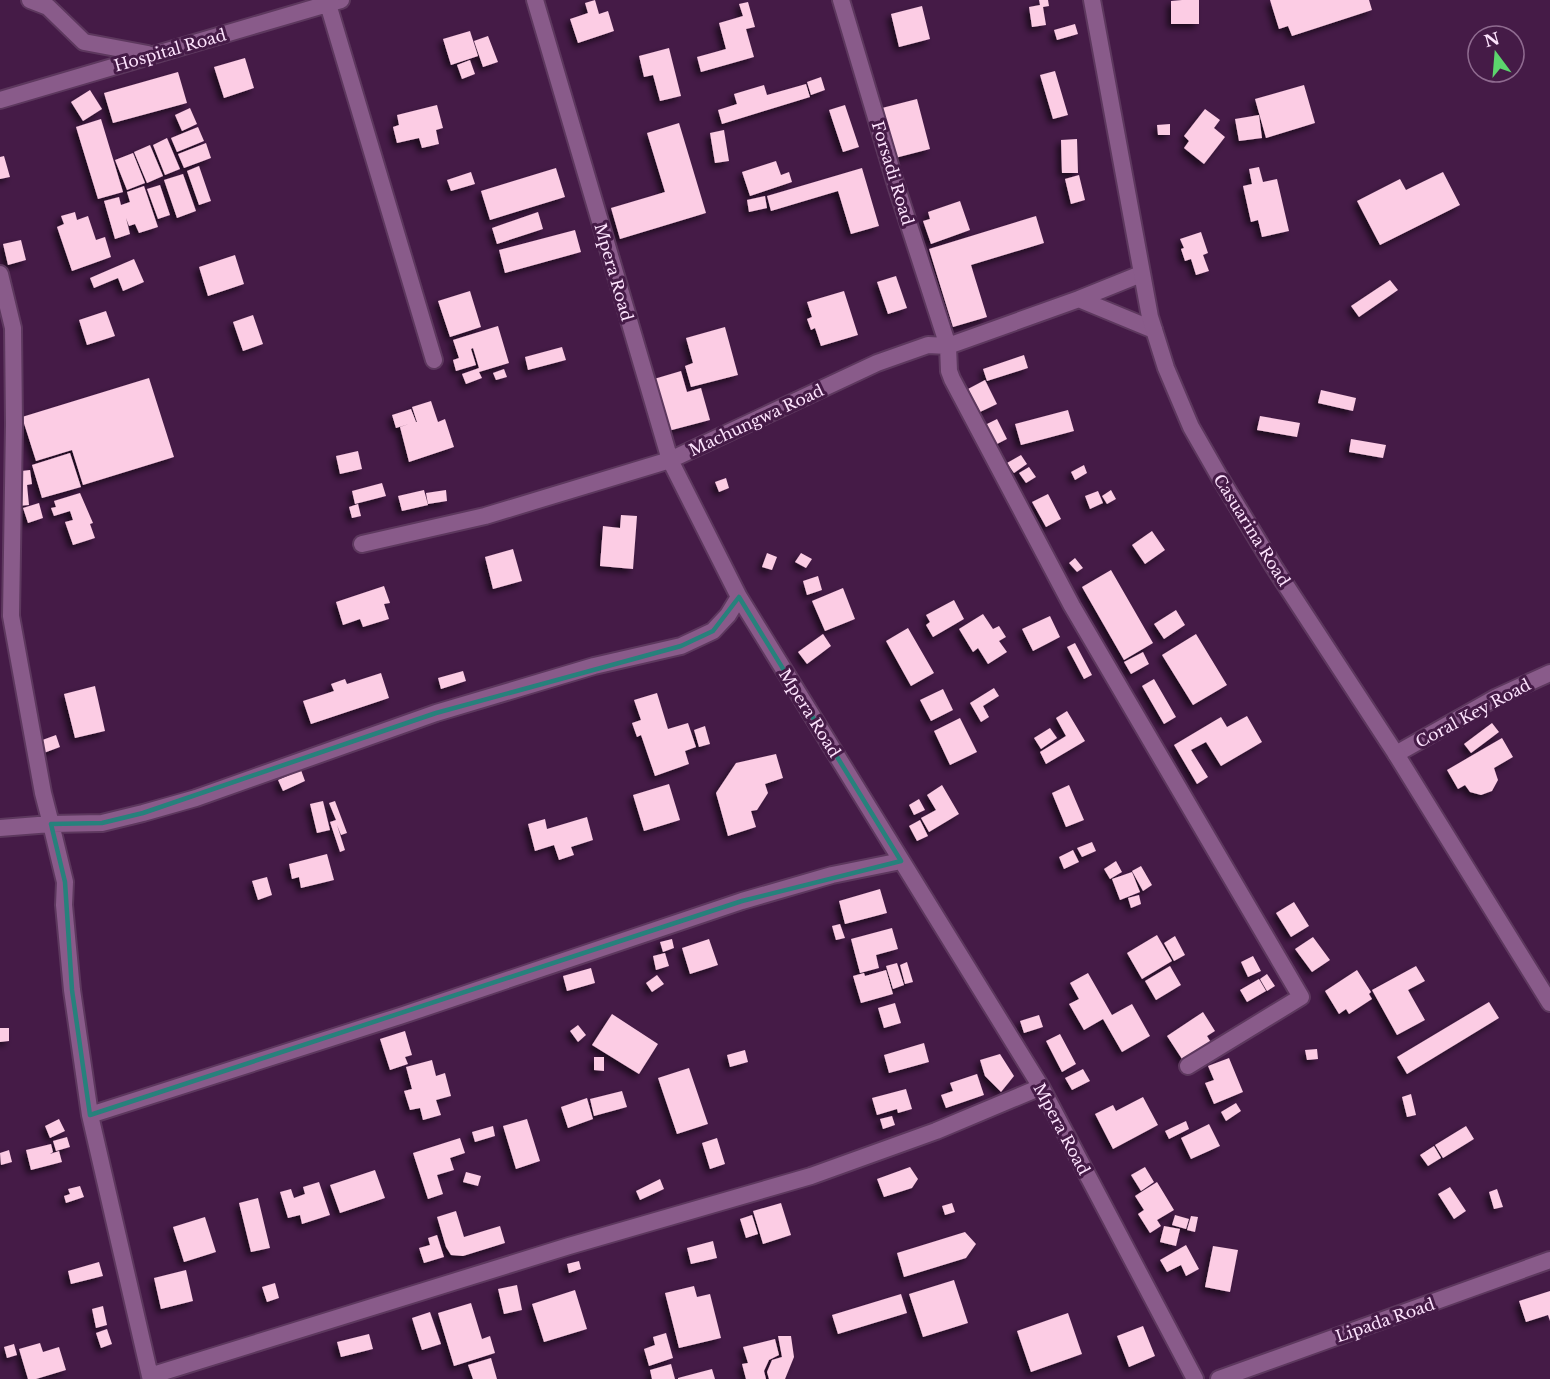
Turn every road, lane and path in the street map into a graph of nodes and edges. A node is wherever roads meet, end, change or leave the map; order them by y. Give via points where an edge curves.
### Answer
1 (30, 0) edge
2 (535, 0) edge
3 (841, 0) edge
4 (1092, 0) edge
5 (335, 2) edge
6 (153, 55) junction
7 (0, 100) edge
8 (0, 274) edge
9 (1141, 274) junction
10 (1079, 299) junction
11 (1154, 330) junction
12 (948, 346) junction
13 (434, 360) dead end
14 (670, 460) junction
15 (362, 544) dead end
16 (739, 597) junction
17 (1550, 673) edge
18 (1396, 754) junction
19 (51, 824) junction
20 (0, 828) edge
21 (901, 861) junction
22 (1550, 1003) edge
23 (1188, 1066) dead end
24 (1041, 1087) junction
25 (90, 1115) junction
26 (1550, 1260) edge
27 (151, 1377) edge
28 (1195, 1379) edge
29 (1219, 1379) edge

1 - 6 street via 48,8 84,42
2 - 14 street, Mpera Road
3 - 12 street, Forsadi Road
4 - 9 street, Casuarina Road
5 - 6 street, Hospital Road
5 - 13 street
6 - 7 street, Hospital Road
8 - 19 street via 13,328 11,616
9 - 10 street, Machungwa Road
9 - 11 street, Casuarina Road
10 - 11 street
10 - 12 street, Machungwa Road
11 - 18 street, Casuarina Road via 1191,427 1274,567
12 - 14 street, Machungwa Road via 928,345 877,363
12 - 23 street, Forsadi Road via 952,379 1072,606 1301,997
14 - 15 street, Machungwa Road via 485,516
14 - 16 street, Mpera Road
16 - 19 street via 712,631 681,646 594,666 436,712 196,798 143,813 102,823
16 - 21 street, Mpera Road
17 - 18 street, Coral Key Road via 1497,697
18 - 22 street, Casuarina Road
19 - 20 street
19 - 25 street via 65,882 72,990
21 - 24 street, Mpera Road
21 - 25 street via 832,875 742,901 338,1037
24 - 27 street via 936,1131 811,1176 569,1246
24 - 28 street, Mpera Road
25 - 27 street
26 - 29 street, Lipada Road

